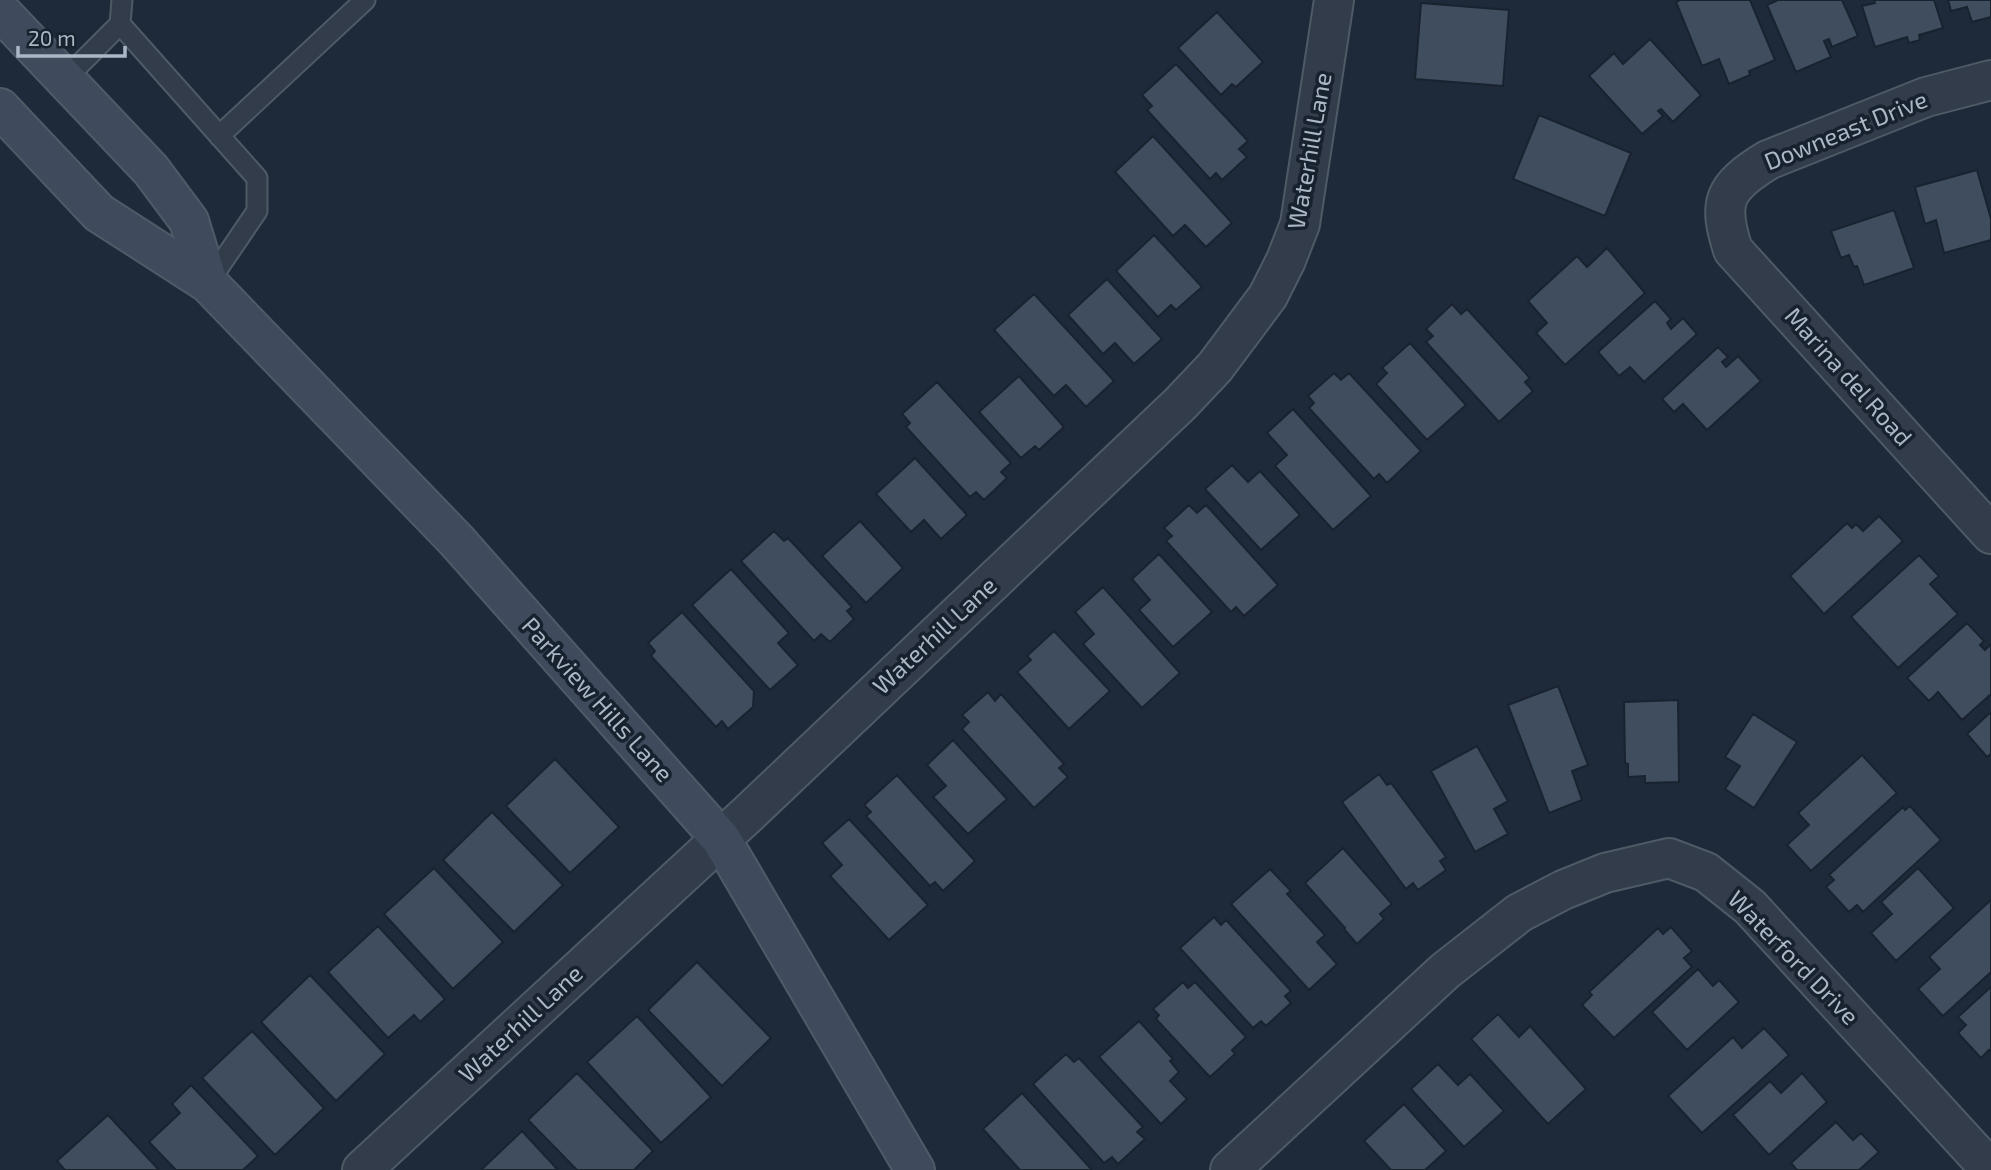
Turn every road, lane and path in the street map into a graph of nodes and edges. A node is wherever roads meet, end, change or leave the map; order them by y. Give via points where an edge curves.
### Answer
1 (122, 0) edge
2 (365, 0) edge
3 (1335, 0) edge
4 (0, 11) edge
5 (120, 24) junction
6 (65, 79) junction
7 (1991, 80) edge
8 (0, 108) edge
9 (219, 136) junction
10 (1723, 211) joint
11 (208, 283) junction
12 (1991, 534) edge
13 (721, 839) junction
14 (362, 1170) edge
15 (915, 1170) edge
16 (1230, 1170) edge
17 (1990, 1170) edge

1 - 5 lane
2 - 9 lane
3 - 13 street, Waterhill Lane via 1300,224 1268,296 1215,367 1180,404
4 - 6 street, Parkview Hills Lane
5 - 6 lane
5 - 9 lane
6 - 11 street, Parkview Hills Lane via 151,170 188,221
7 - 10 street, Downeast Drive via 1926,97 1768,160 1746,173 1731,190
8 - 11 street, Parkview Hills Lane via 99,213
9 - 11 lane via 257,178 257,211
10 - 12 street, Marina del Road via 1733,250
11 - 13 street, Parkview Hills Lane via 456,540
13 - 14 street, Waterhill Lane
13 - 15 street, Parkview Hills Lane
16 - 17 street, Waterford Drive via 1445,971 1519,913 1605,873 1669,858 1706,872 1750,907

